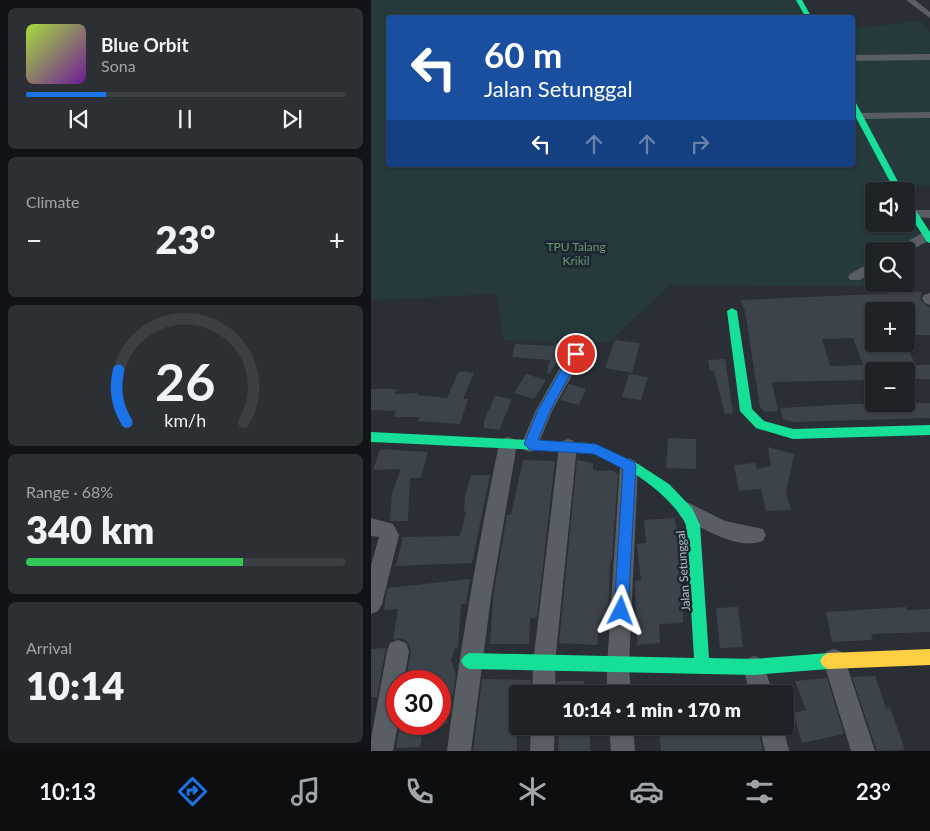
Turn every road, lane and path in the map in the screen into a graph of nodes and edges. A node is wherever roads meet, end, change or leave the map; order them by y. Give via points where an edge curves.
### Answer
1 (799, 0) edge
2 (910, 0) edge
3 (807, 15) edge
4 (930, 16) edge
5 (855, 58) edge
6 (930, 58) edge
7 (855, 109) edge
8 (930, 115) edge
9 (859, 116) junction
10 (894, 182) edge
11 (915, 214) edge
12 (930, 214) edge
13 (915, 216) edge
14 (928, 238) edge
15 (915, 244) edge
16 (865, 271) edge
17 (855, 278) dead end
18 (732, 311) dead end
19 (576, 354) dead end
20 (930, 430) edge
21 (371, 437) edge
22 (508, 444) junction
23 (530, 444) junction
24 (568, 446) junction
25 (629, 466) junction
26 (687, 510) junction
27 (371, 527) edge
28 (756, 535) dead end
29 (371, 604) edge
30 (398, 652) dead end
31 (930, 657) edge
32 (834, 660) junction
33 (469, 661) junction
34 (544, 663) junction
35 (618, 666) junction
36 (702, 667) junction
37 (754, 667) junction
38 (543, 685) edge
39 (619, 685) edge
40 (759, 685) edge
41 (543, 735) edge
42 (622, 735) edge
43 (773, 735) edge
44 (381, 751) edge
45 (459, 751) edge
46 (542, 751) edge
47 (623, 751) edge
48 (777, 751) edge
49 (863, 751) edge

1 - 3 street
2 - 4 street
5 - 6 street
7 - 9 street
8 - 9 street
9 - 10 street
11 - 12 street
13 - 14 street
14 - 15 street
16 - 17 street
18 - 20 street via 746,411 760,425 793,434
19 - 23 street via 547,405
21 - 22 street
22 - 23 street
22 - 33 street via 487,545
23 - 24 street
24 - 25 street via 596,449
24 - 34 street
25 - 26 street
25 - 35 street
26 - 28 street via 722,529
26 - 36 street, Jalan Setunggal via 696,540
27 - 29 street via 386,530 389,535
30 - 44 street
31 - 32 street
32 - 37 street
32 - 49 street
33 - 34 street
33 - 45 street
34 - 35 street
34 - 38 street
35 - 36 street
35 - 39 street
36 - 37 street
37 - 40 street
41 - 46 street
42 - 47 street
43 - 48 street

